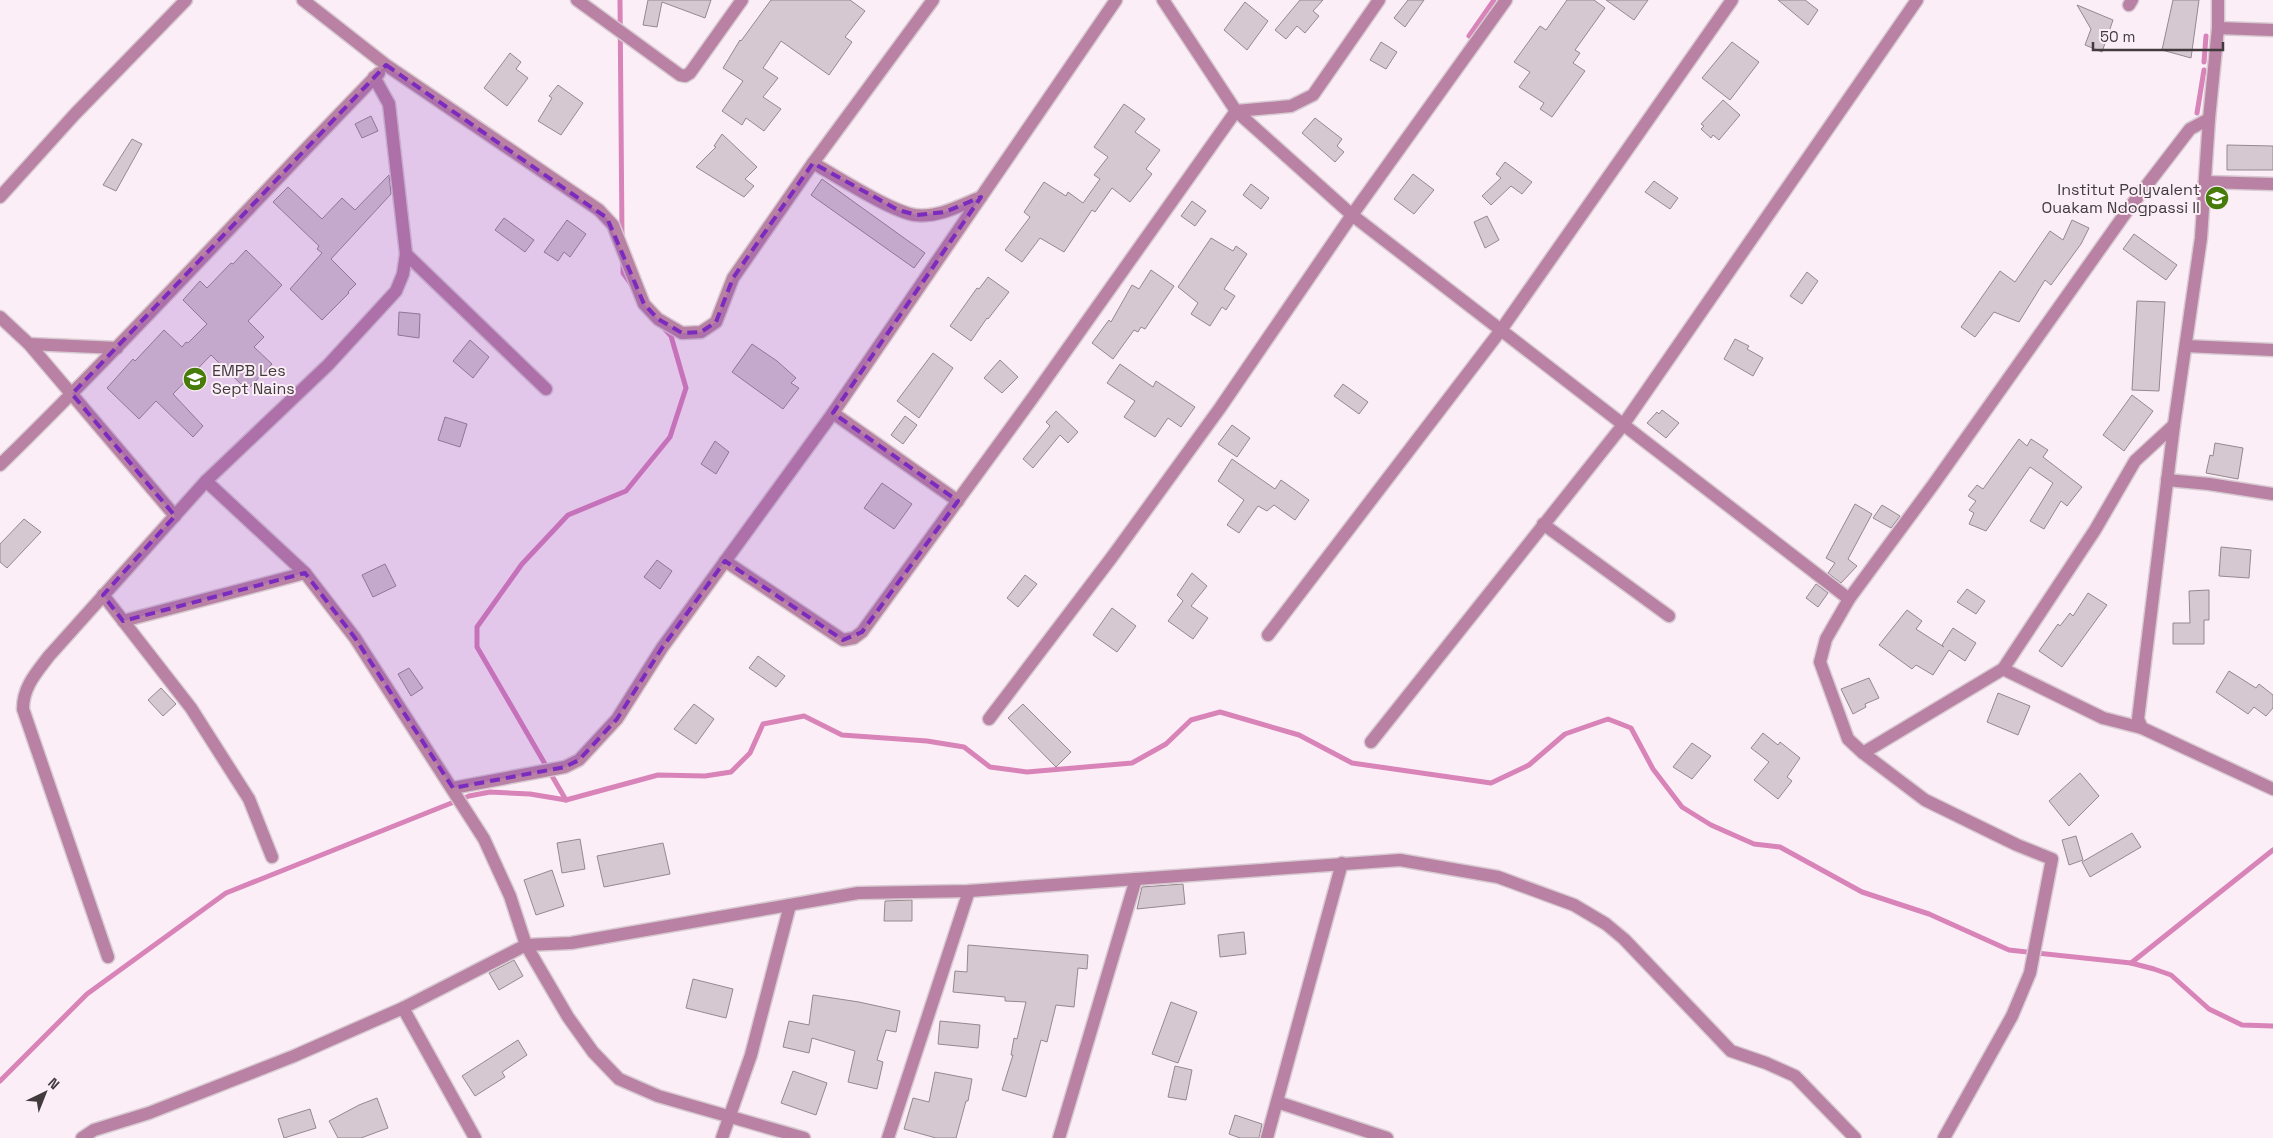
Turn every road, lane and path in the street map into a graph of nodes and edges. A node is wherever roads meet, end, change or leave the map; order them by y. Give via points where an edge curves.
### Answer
1 (186, 0) edge
2 (304, 0) edge
3 (577, 0) edge
4 (742, 0) edge
5 (933, 0) edge
6 (1116, 0) edge
7 (1163, 0) edge
8 (1379, 0) edge
9 (1506, 0) edge
10 (1732, 0) edge
11 (1917, 0) edge
12 (2218, 0) edge
13 (2218, 28) junction
14 (2273, 30) edge
15 (386, 65) junction
16 (374, 77) junction
17 (1236, 111) junction
18 (2209, 119) junction
19 (813, 163) junction
20 (2205, 182) junction
21 (2273, 184) edge
22 (0, 197) edge
23 (982, 197) junction
24 (1352, 215) junction
25 (406, 254) junction
26 (0, 316) edge
27 (1501, 330) junction
28 (29, 344) junction
29 (2186, 346) junction
30 (117, 348) junction
31 (2273, 350) edge
32 (546, 389) dead end
33 (72, 394) junction
34 (833, 413) junction
35 (1623, 424) junction
36 (2174, 425) junction
37 (0, 465) edge
38 (2167, 480) junction
39 (206, 481) junction
40 (2273, 494) edge
41 (958, 501) junction
42 (175, 516) junction
43 (1543, 524) junction
44 (726, 561) junction
45 (305, 573) junction
46 (103, 596) junction
47 (1849, 599) junction
48 (1669, 616) dead end
49 (123, 621) junction
50 (1268, 635) dead end
51 (2003, 669) junction
52 (989, 719) dead end
53 (2142, 728) junction
54 (1371, 742) dead end
55 (1863, 754) junction
56 (453, 788) junction
57 (2273, 789) edge
58 (272, 857) dead end
59 (1342, 863) junction
60 (1136, 879) junction
61 (969, 891) junction
62 (790, 905) junction
63 (526, 945) junction
64 (108, 957) dead end
65 (403, 1008) junction
66 (1277, 1102) junction
67 (729, 1116) junction
68 (471, 1137) edge
69 (82, 1138) edge
70 (722, 1138) edge
71 (804, 1138) edge
72 (888, 1138) edge
73 (1059, 1138) edge
74 (1267, 1138) edge
75 (1388, 1138) edge
76 (1854, 1138) edge
77 (1944, 1138) edge

1 - 22 street
2 - 15 street
3 - 4 street via 685,76
5 - 19 street
6 - 23 street
7 - 17 street
8 - 17 street via 1313,95 1291,106
9 - 24 street
10 - 27 street
11 - 35 street
12 - 13 street
13 - 14 street
13 - 18 street
15 - 16 street
15 - 19 street via 607,218 613,224 644,304 658,319 682,333 701,332 716,322 733,278
16 - 25 street via 389,104
16 - 30 street
17 - 24 street
17 - 41 street
18 - 20 street
18 - 47 street via 2190,128 2173,149
19 - 23 street via 898,210 917,215 945,212
20 - 21 street
20 - 29 street via 2202,238
23 - 34 street
24 - 27 street
24 - 52 street via 1220,408
25 - 32 street
25 - 39 street via 396,291 328,365
26 - 28 street
27 - 35 street
27 - 50 street
28 - 30 street
28 - 33 street
29 - 31 street
29 - 36 street
30 - 33 street
33 - 37 street
33 - 42 street
34 - 41 street
34 - 44 street
35 - 43 street
35 - 47 street
36 - 38 street
36 - 51 street via 2135,461 2095,530
38 - 40 street
38 - 53 street via 2138,718
39 - 42 street
39 - 45 street
41 - 44 street via 862,632 854,638 843,640
42 - 46 street
43 - 48 street
43 - 54 street
44 - 56 street via 662,648 617,719 579,760 566,767
45 - 49 street
45 - 56 street via 356,638
46 - 49 street
46 - 64 street via 27,685 23,708
47 - 55 street via 1826,638 1820,662 1848,739
49 - 58 street via 192,708 248,799
51 - 53 street via 2104,718
51 - 55 street
53 - 57 street
55 - 77 street via 1925,800 2017,845 2052,858 2030,973 2012,1016
56 - 63 street via 484,839 510,896
59 - 60 street
59 - 66 street
59 - 76 street via 1400,860 1424,863 1498,877 1574,905 1624,938 1730,1051 1795,1076
60 - 61 street
60 - 73 street
61 - 62 street via 858,893
61 - 72 street
62 - 63 street via 570,943
62 - 67 street via 751,1055
63 - 65 street
63 - 67 street via 568,1017 593,1052 619,1079 658,1096
65 - 68 street
65 - 69 street via 294,1056 149,1114 94,1130
66 - 74 street
66 - 75 street
67 - 70 street
67 - 71 street

